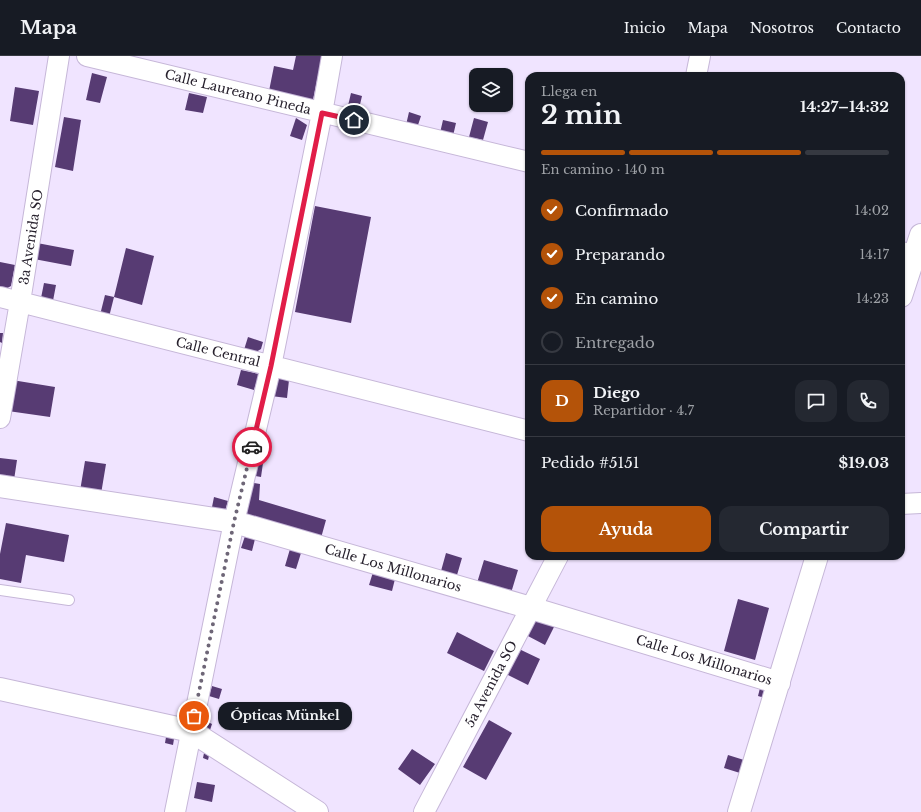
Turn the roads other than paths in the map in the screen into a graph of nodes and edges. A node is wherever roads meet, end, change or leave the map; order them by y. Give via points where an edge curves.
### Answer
1 (59, 56) edge
2 (87, 56) edge
3 (332, 56) edge
4 (700, 56) edge
5 (697, 72) edge
6 (322, 113) junction
7 (525, 161) edge
8 (914, 250) edge
9 (905, 282) edge
10 (0, 297) edge
11 (20, 302) junction
12 (271, 366) junction
13 (0, 418) edge
14 (525, 430) edge
15 (0, 486) edge
16 (921, 503) edge
17 (905, 504) edge
18 (234, 522) junction
19 (556, 560) edge
20 (816, 560) edge
21 (0, 590) edge
22 (69, 600) dead end
23 (531, 608) junction
24 (779, 683) junction
25 (0, 689) edge
26 (191, 731) junction
27 (175, 812) edge
28 (317, 812) edge
29 (424, 812) edge
30 (739, 812) edge

1 - 11 street, 3a Avenida SO
2 - 6 street, Calle Laureano Pineda
3 - 6 street
4 - 5 street
6 - 7 street, Calle Laureano Pineda
6 - 12 street
8 - 9 street
10 - 11 street, Calle Central
11 - 12 street, Calle Central
11 - 13 street, 3a Avenida SO
12 - 14 street, Calle Central
12 - 18 street
15 - 18 street, Calle Los Millonarios
16 - 17 street
18 - 23 street, Calle Los Millonarios
18 - 26 street
19 - 23 street, 5a Avenida SO
20 - 24 street
21 - 22 lane
23 - 24 street, Calle Los Millonarios
23 - 29 street, 5a Avenida SO
24 - 30 street
25 - 26 street
26 - 27 street
26 - 28 street

